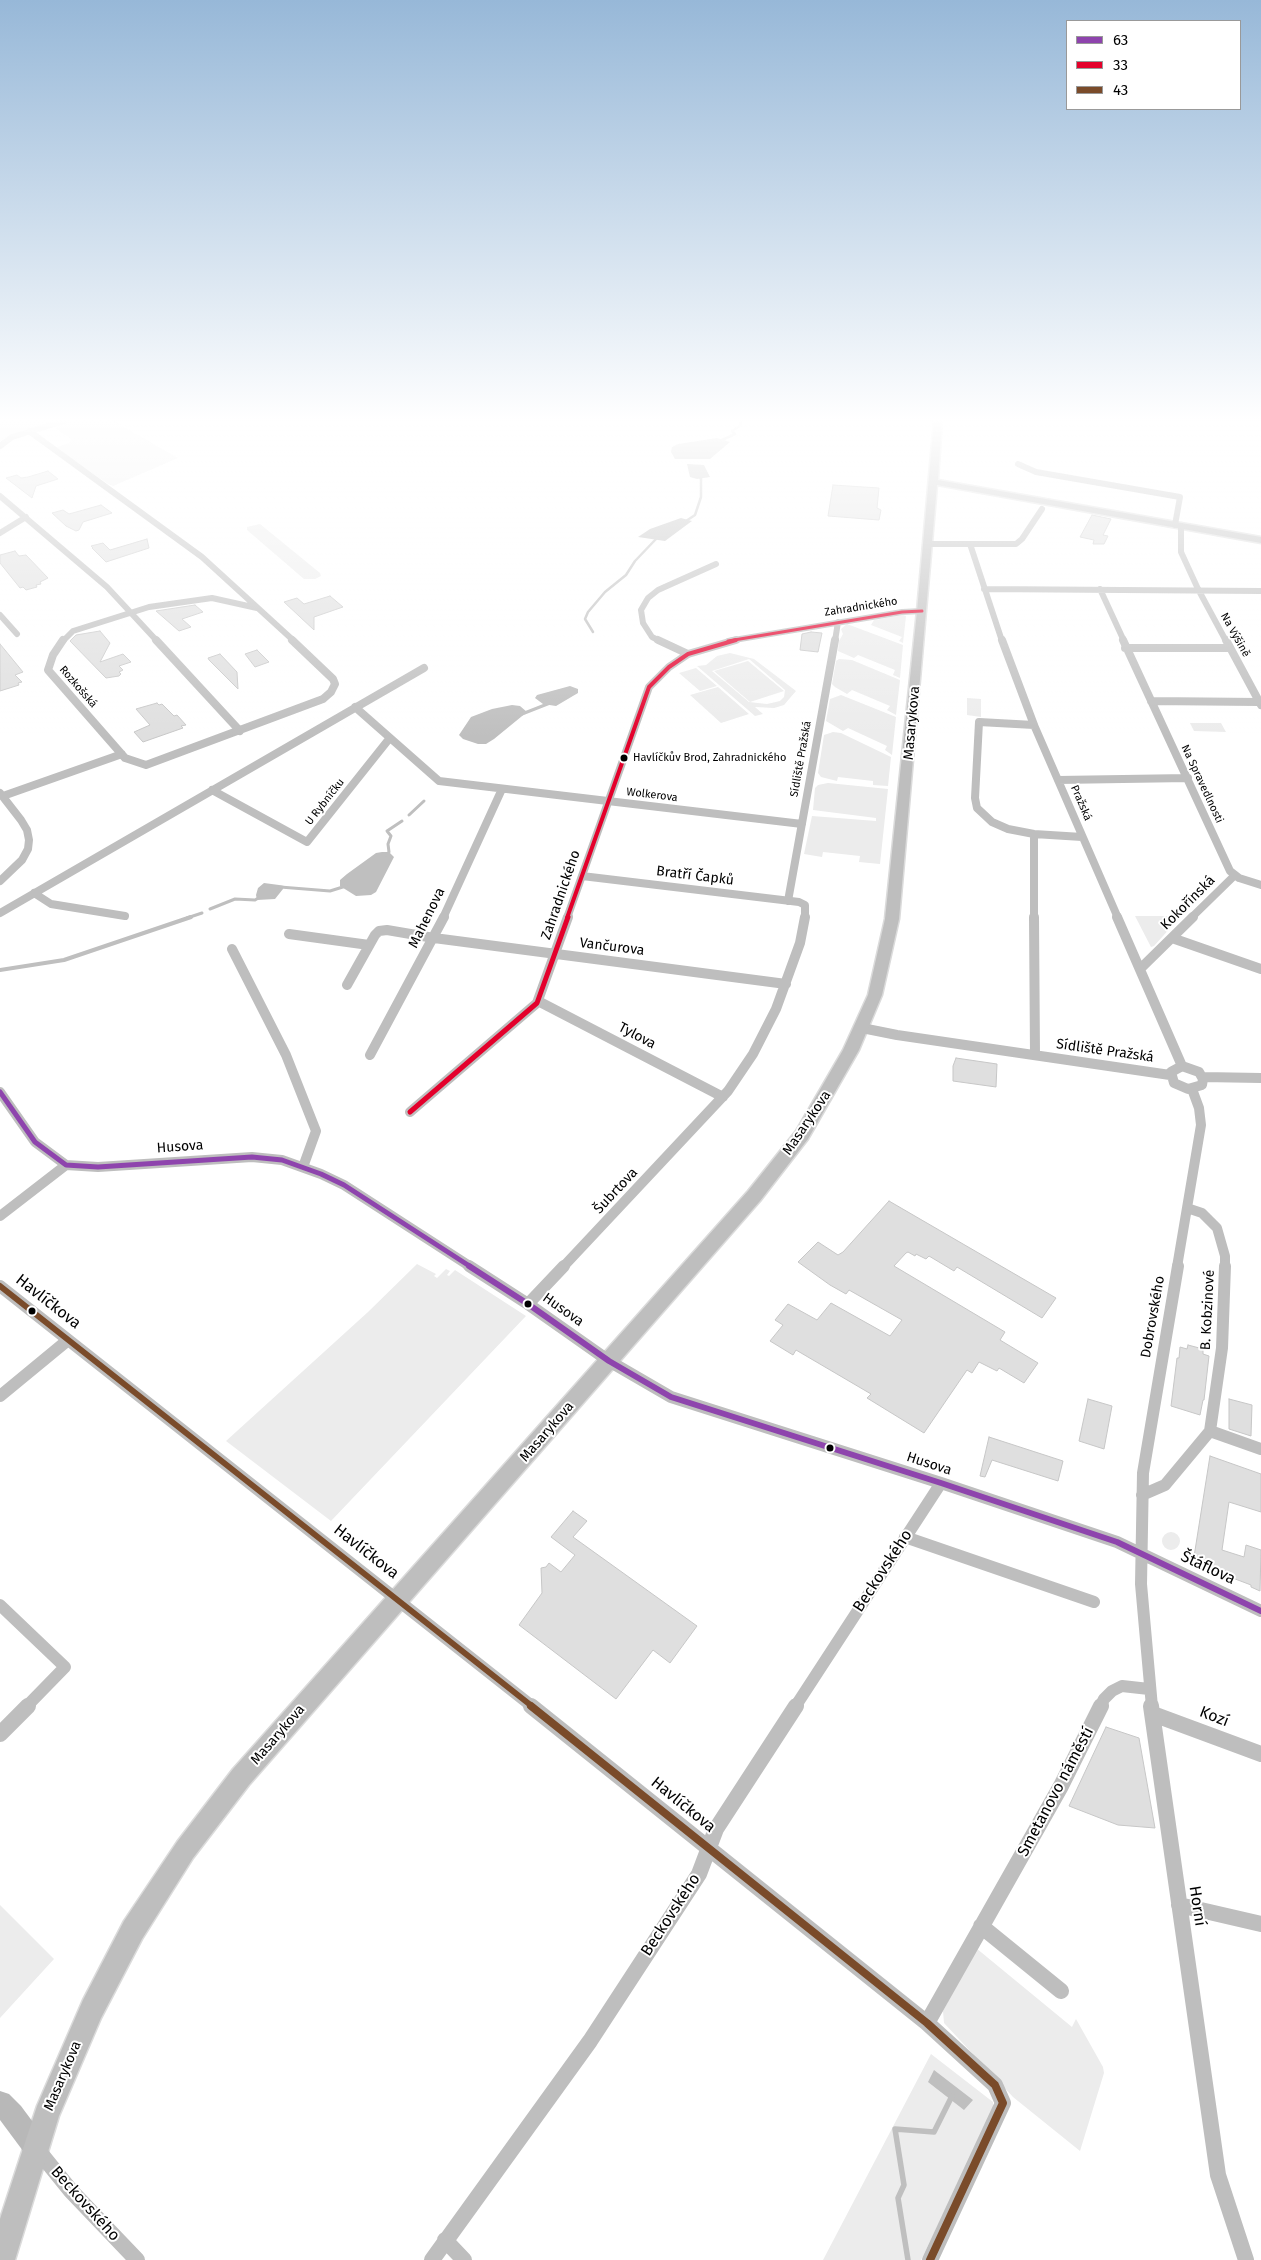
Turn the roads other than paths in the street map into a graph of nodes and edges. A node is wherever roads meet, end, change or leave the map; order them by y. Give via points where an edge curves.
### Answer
1 (11, 525) edge
2 (36, 525) edge
3 (160, 525) edge
4 (930, 525) edge
5 (1030, 525) edge
6 (1178, 525) edge
7 (1181, 525) edge
8 (0, 532) edge
9 (1261, 540) edge
10 (928, 544) junction
11 (970, 544) junction
12 (716, 564) dead end
13 (984, 589) junction
14 (1100, 589) junction
15 (1198, 589) junction
16 (1261, 591) edge
17 (257, 608) junction
18 (922, 611) junction
19 (130, 612) junction
20 (0, 615) edge
21 (838, 622) junction
22 (16, 634) dead end
23 (1126, 648) junction
24 (1229, 648) junction
25 (688, 654) junction
26 (424, 668) dead end
27 (1258, 691) edge
28 (1151, 701) junction
29 (1260, 704) edge
30 (355, 707) junction
31 (1034, 725) junction
32 (240, 731) junction
33 (389, 739) junction
34 (122, 754) junction
35 (1188, 778) junction
36 (1058, 780) junction
37 (502, 789) junction
38 (212, 790) junction
39 (1, 794) edge
40 (608, 801) junction
41 (802, 824) junction
42 (1034, 834) junction
43 (1082, 837) junction
44 (582, 876) junction
45 (1234, 876) junction
46 (0, 880) edge
47 (1261, 885) edge
48 (34, 893) junction
49 (788, 901) junction
50 (0, 913) edge
51 (125, 916) dead end
52 (289, 934) dead end
53 (434, 938) junction
54 (1172, 938) junction
55 (369, 945) junction
56 (232, 949) dead end
57 (555, 954) junction
58 (1140, 969) junction
59 (1261, 969) edge
60 (786, 984) junction
61 (347, 985) dead end
62 (538, 1001) junction
63 (862, 1028) junction
64 (370, 1055) dead end
65 (1035, 1055) junction
66 (1182, 1066) junction
67 (1170, 1075) junction
68 (1203, 1077) junction
69 (1261, 1078) edge
70 (1192, 1089) junction
71 (0, 1092) edge
72 (723, 1097) junction
73 (410, 1112) dead end
74 (66, 1165) junction
75 (303, 1167) junction
76 (1187, 1208) junction
77 (0, 1216) edge
78 (0, 1286) edge
79 (528, 1304) junction
80 (68, 1340) junction
81 (609, 1360) junction
82 (0, 1396) edge
83 (1210, 1431) junction
84 (1261, 1449) edge
85 (941, 1483) junction
86 (1142, 1495) junction
87 (905, 1537) junction
88 (1142, 1553) junction
89 (397, 1599) junction
90 (1094, 1602) dead end
91 (0, 1605) edge
92 (1261, 1611) edge
93 (1148, 1689) junction
94 (1152, 1714) junction
95 (0, 1734) edge
96 (1261, 1754) edge
97 (709, 1848) junction
98 (1179, 1905) junction
99 (1261, 1924) edge
100 (982, 1926) junction
101 (1061, 1991) dead end
102 (927, 2023) junction
103 (0, 2103) edge
104 (35, 2146) junction
105 (445, 2240) junction
106 (0, 2260) edge
107 (137, 2260) edge
108 (432, 2260) edge
109 (464, 2260) edge
110 (930, 2260) edge
111 (1246, 2260) edge

1 - 8 street
2 - 19 street via 107,587
3 - 17 street, Rozkošská via 202,556
4 - 10 main road
5 - 11 street via 1020,541 1009,545
6 - 15 street, Na Výšině via 1181,552
7 - 9 main road
10 - 11 street
10 - 18 main road, Masarykova
11 - 13 street, Pražská
12 - 25 street via 658,590 641,610 643,623 652,637
13 - 14 street
13 - 31 street, Pražská
14 - 15 street
14 - 23 street, Na Spravedlnosti
15 - 16 street
15 - 24 street, Na Výšině
17 - 19 street, Rozkošská via 212,598
17 - 32 street, Rozkošská via 333,679 334,684 332,692 323,699
18 - 21 street, Zahradnického
18 - 63 main road, Masarykova via 892,919 878,985
19 - 32 street
19 - 34 street, Rozkošská via 73,632 53,655 48,670
20 - 22 street
21 - 25 street, Zahradnického via 728,641
21 - 41 street, Sídliště Pražská
23 - 24 street
23 - 28 street, Na Spravedlnosti
24 - 27 street, Na Výšině
25 - 40 street, Zahradnického via 649,687
26 - 30 street
27 - 29 street, Na Výšině
28 - 29 street
28 - 35 street, Na Spravedlnosti
30 - 33 street
30 - 38 street
31 - 36 street, Pražská
31 - 42 street via 979,722 975,798 980,813 992,822
32 - 34 street, Rozkošská via 146,765 135,763
33 - 37 street, Wolkerova via 439,781
33 - 38 street, U Rybníčku via 307,842
34 - 39 street
35 - 36 street
35 - 45 street, Na Spravedlnosti
36 - 43 street, Pražská
37 - 40 street, Wolkerova
37 - 53 street, Mahenova
38 - 48 street
39 - 46 street via 21,820 29,840 22,860
40 - 41 street, Wolkerova
40 - 44 street, Zahradnického
41 - 49 street, Sídliště Pražská
42 - 43 street
42 - 65 street, Sídliště Pražská
43 - 58 street, Pražská
44 - 49 street, Bratří Čapků
44 - 57 street, Zahradnického
45 - 47 street, Kokořínská
45 - 54 street, Kokořínská
48 - 50 street
48 - 51 street via 52,904
49 - 60 street, Bratří Čapků via 805,905 806,910 800,943
52 - 55 street
53 - 55 street, Vančurova via 387,930 379,931
53 - 57 street, Vančurova
53 - 64 street, Mahenova
54 - 58 street, Kokořínská
54 - 59 street
55 - 61 street
56 - 75 street via 286,1054 316,1131
57 - 60 street, Vančurova
57 - 62 street, Zahradnického
58 - 66 street, Pražská
60 - 72 street via 753,1054
62 - 72 street, Tylova
62 - 73 street, Zahradnického
63 - 65 street, Sídliště Pražská
63 - 81 main road, Masarykova via 830,1090 788,1153
65 - 67 street, Sídliště Pražská
66 - 67 street
66 - 68 street
67 - 70 street via 1177,1085
68 - 69 street
68 - 70 street via 1202,1085
70 - 76 street, Dobrovského via 1202,1125
71 - 74 street via 35,1142
72 - 79 street, Šubrtova
74 - 75 street, Husova via 98,1167 252,1157 282,1160
74 - 77 street
75 - 79 street, Husova via 344,1185
76 - 83 street, B. Kobzinové via 1202,1213 1217,1228 1225,1256 1222,1348
76 - 86 street, Dobrovského via 1147,1443
78 - 80 street, Havlíčkova
79 - 81 street, Husova
80 - 82 street
80 - 89 street, Havlíčkova
81 - 85 street, Husova via 680,1401
81 - 89 main road, Masarykova
83 - 84 street
83 - 86 street via 1164,1485
85 - 87 street, Beckovského
85 - 88 street, Husova
86 - 88 street, Dobrovského
87 - 90 street
87 - 97 street, Beckovského via 716,1829
88 - 92 street, Štáflova
88 - 93 street, Horní
89 - 97 street, Havlíčkova
89 - 104 main road, Masarykova via 235,1784 153,1898 92,2009
91 - 95 street via 65,1667
93 - 94 street, Horní
93 - 100 street, Smetanovo náměstí via 1122,1686 1104,1700 1061,1786
94 - 96 street, Kozí
94 - 98 street, Horní
97 - 102 street, Havlíčkova
97 - 105 street, Beckovského via 699,1874 590,2041
98 - 99 street
98 - 111 street, Horní via 1218,2175
100 - 101 street
100 - 102 street, Smetanovo náměstí
102 - 110 street, Havlíčkova via 995,2085 1003,2103
103 - 104 main road
104 - 106 main road, Masarykova
104 - 107 street, Beckovského via 71,2191
105 - 108 street, Beckovského
105 - 109 street

